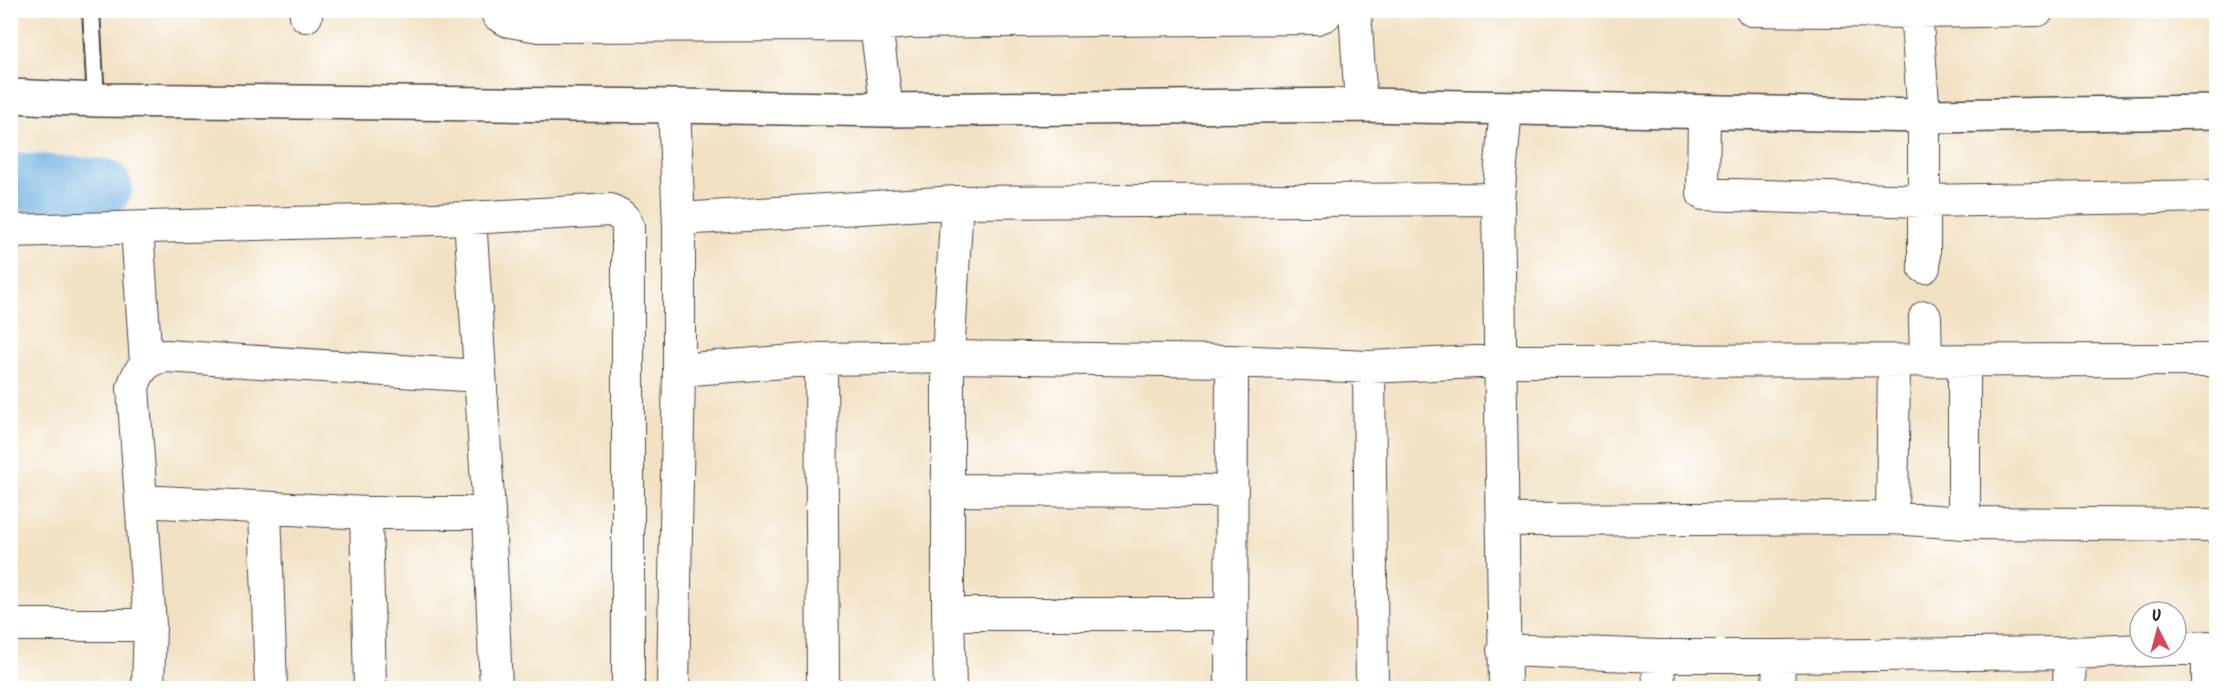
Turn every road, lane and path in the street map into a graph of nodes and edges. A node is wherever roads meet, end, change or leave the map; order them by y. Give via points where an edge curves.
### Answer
1 (91, 10) edge
2 (496, 10) edge
3 (1327, 10) edge
4 (1355, 10) edge
5 (1752, 10) edge
6 (2038, 10) edge
7 (1916, 11) edge
8 (908, 16) edge
9 (876, 25) junction
10 (10, 96) edge
11 (96, 100) junction
12 (1361, 105) junction
13 (674, 106) junction
14 (1506, 108) junction
15 (887, 110) junction
16 (1704, 112) junction
17 (2217, 112) edge
18 (1924, 116) junction
19 (2217, 196) edge
20 (1498, 199) junction
21 (1923, 201) junction
22 (957, 202) junction
23 (470, 218) junction
24 (679, 219) junction
25 (137, 228) junction
26 (10, 231) edge
27 (1924, 267) dead end
28 (1925, 317) dead end
29 (948, 357) junction
30 (821, 359) junction
31 (2217, 360) edge
32 (1232, 361) junction
33 (1894, 361) junction
34 (1926, 361) junction
35 (1964, 361) junction
36 (1499, 362) junction
37 (146, 363) junction
38 (1370, 366) junction
39 (679, 370) junction
40 (480, 376) junction
41 (947, 490) junction
42 (1232, 491) junction
43 (142, 501) junction
44 (265, 509) junction
45 (366, 513) junction
46 (489, 513) junction
47 (1892, 518) junction
48 (1504, 520) junction
49 (1964, 523) junction
50 (2217, 525) edge
51 (948, 614) junction
52 (1230, 614) junction
53 (10, 625) edge
54 (150, 626) junction
55 (2212, 647) edge
56 (1503, 650) junction
57 (2070, 653) junction
58 (1658, 656) junction
59 (1778, 656) junction
60 (148, 688) edge
61 (272, 688) edge
62 (370, 688) edge
63 (496, 688) edge
64 (628, 688) edge
65 (673, 688) edge
66 (823, 688) edge
67 (950, 688) edge
68 (1231, 688) edge
69 (1372, 688) edge
70 (1505, 688) edge
71 (1659, 688) edge
72 (1779, 688) edge
73 (2069, 688) edge
74 (2208, 688) edge

1 - 11 lane
2 - 9 street via 509,21 539,26
3 - 8 street via 1317,18
4 - 12 street
5 - 7 street
6 - 7 street
7 - 18 street
8 - 9 street
9 - 15 street
10 - 11 street
11 - 13 street
12 - 14 street
12 - 15 street
13 - 15 street
13 - 24 street
14 - 16 street
14 - 20 street
16 - 18 street
16 - 21 street via 1703,194
17 - 18 street
18 - 21 street
19 - 21 street
20 - 22 street
20 - 36 street
21 - 27 street
22 - 24 street
22 - 29 street
23 - 25 street
23 - 40 street
23 - 64 street via 610,210 625,219 628,227
24 - 39 street
25 - 26 street
25 - 37 street
28 - 34 street
29 - 30 street
29 - 32 street
29 - 41 street
30 - 39 street
30 - 66 street
31 - 35 street
32 - 38 street
32 - 42 street
33 - 34 street
33 - 36 street
33 - 47 street
34 - 35 street
35 - 49 street
36 - 38 street
36 - 48 street
37 - 40 street via 166,356
37 - 43 street via 133,388
38 - 69 street
39 - 65 street
40 - 46 street
41 - 42 street
41 - 51 street
42 - 52 street
43 - 44 street
43 - 54 street
44 - 45 street
44 - 61 street
45 - 46 street
45 - 62 street
46 - 63 street
47 - 48 street
47 - 49 street
48 - 56 street
49 - 50 street
51 - 52 street
51 - 67 street
52 - 68 street
53 - 54 street
54 - 60 street
55 - 57 street
55 - 74 street
56 - 58 street
56 - 70 street
57 - 59 street
57 - 73 street
58 - 59 street
58 - 71 street
59 - 72 street

